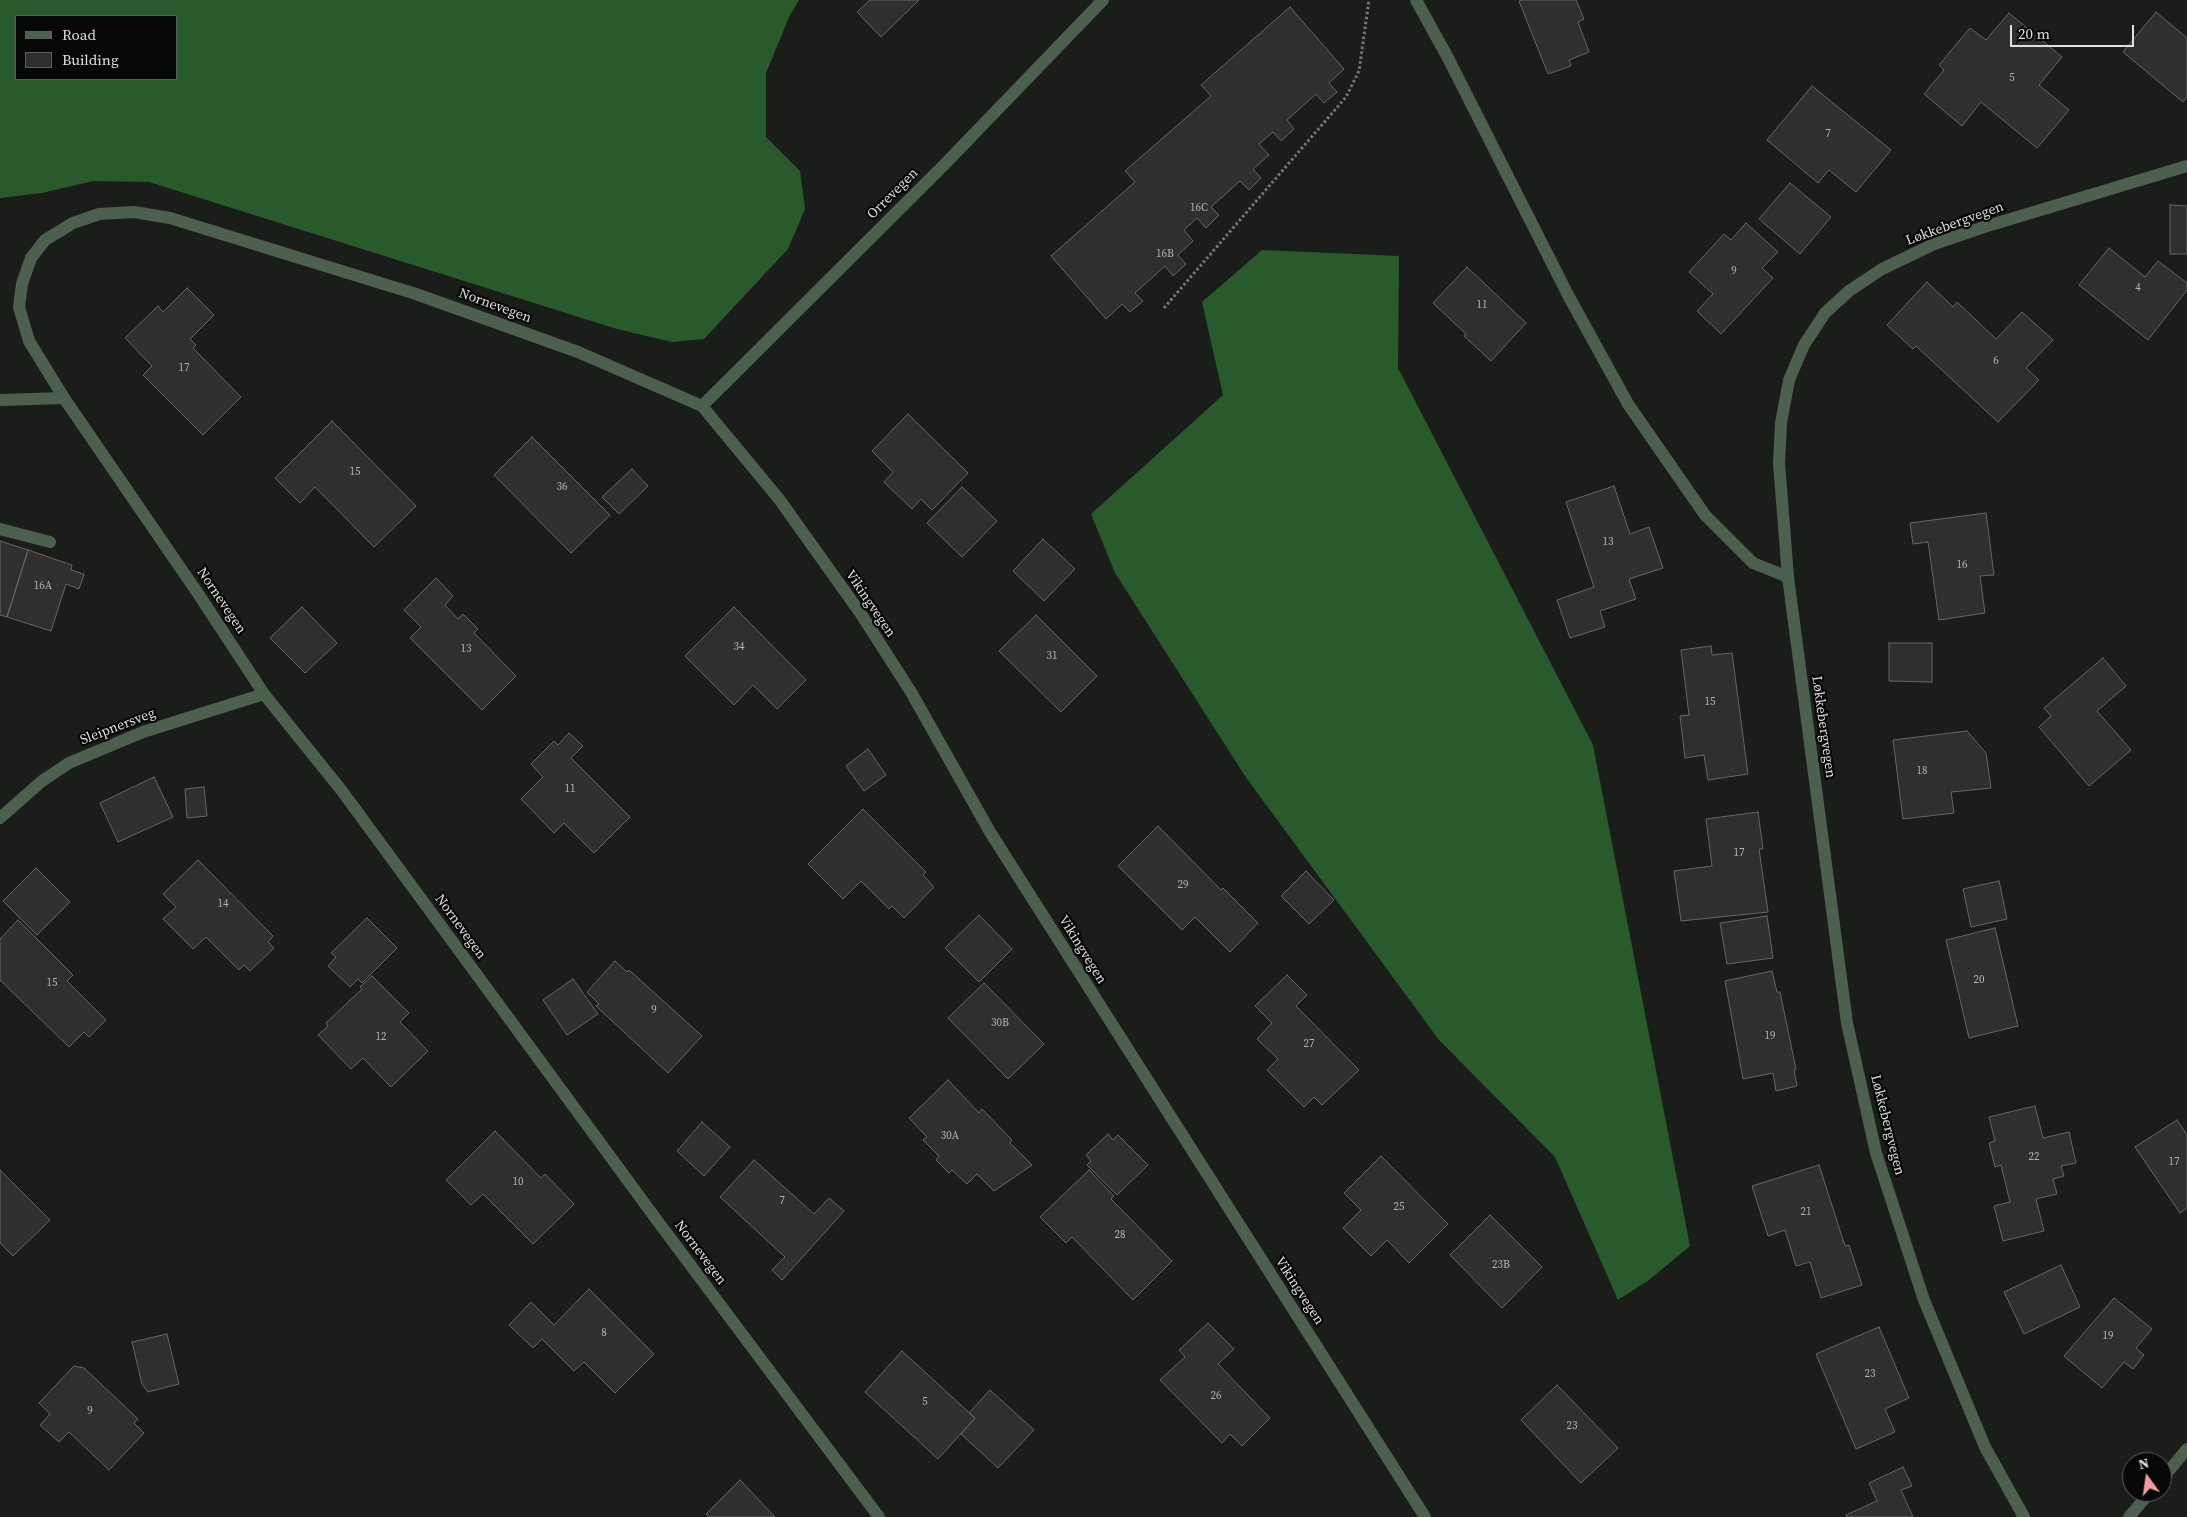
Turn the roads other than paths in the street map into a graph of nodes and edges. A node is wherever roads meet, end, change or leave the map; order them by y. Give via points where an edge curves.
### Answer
1 (1103, 0) edge
2 (1416, 0) edge
3 (2187, 166) edge
4 (64, 398) junction
5 (0, 400) edge
6 (702, 406) junction
7 (0, 529) edge
8 (50, 542) dead end
9 (1788, 577) junction
10 (264, 694) junction
11 (0, 818) edge
12 (2187, 1449) edge
13 (2172, 1467) edge
14 (2142, 1502) edge
15 (879, 1517) edge
16 (1425, 1517) edge
17 (2024, 1517) edge
18 (2129, 1517) edge

1 - 6 street, Orrevegen via 943,166
2 - 9 street via 1628,404 1705,515 1753,563
3 - 9 street, Løkkebergvegen via 1934,244 1882,269 1849,291 1825,313 1804,345 1789,380 1781,423 1780,464
4 - 5 street
4 - 6 street, Nornevegen via 28,341 18,307 31,258 45,240 73,223 99,214 134,212 170,218 416,294 578,352
4 - 10 street, Nornevegen
6 - 16 street, Vikingvegen via 778,499 866,622 911,692 995,841
7 - 8 street
9 - 17 street, Løkkebergvegen via 1847,1023 1876,1153 1924,1300 1985,1447
10 - 11 street, Sleipnersveg via 143,732 69,763 42,781
10 - 15 street, Nornevegen via 342,791
12 - 13 street
14 - 18 street

